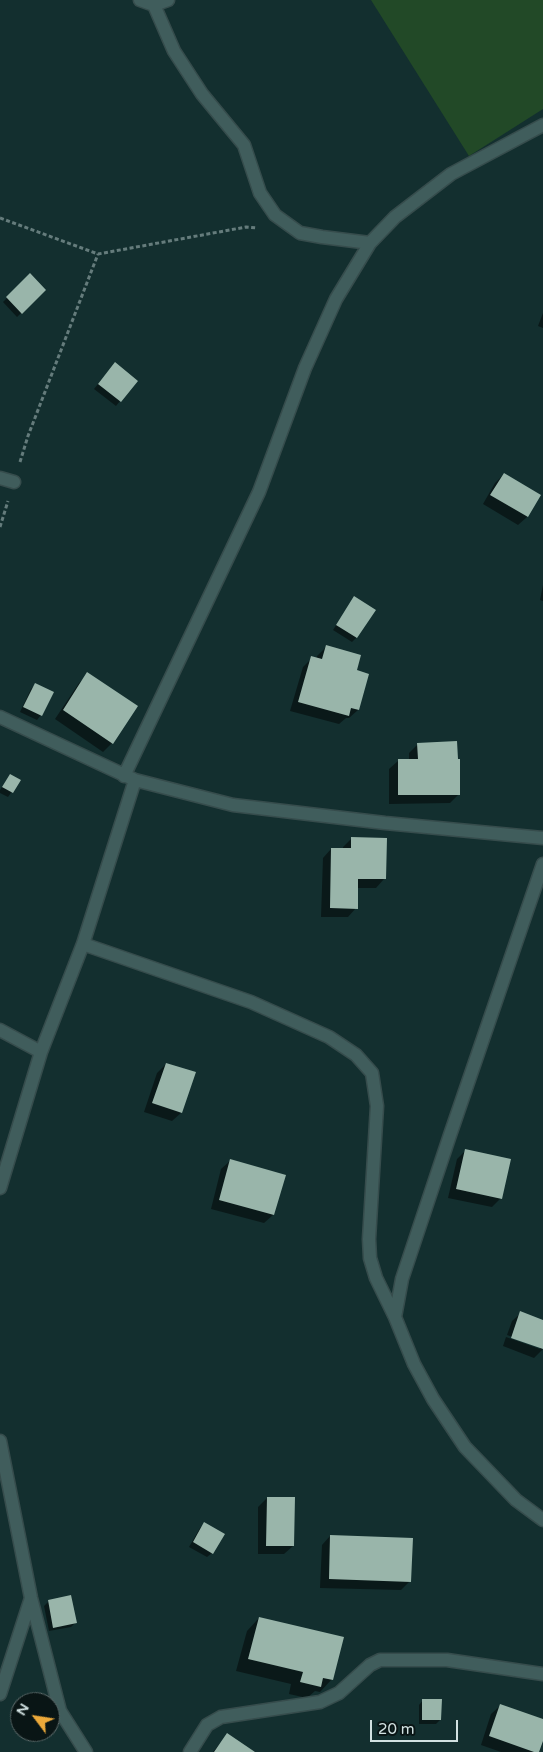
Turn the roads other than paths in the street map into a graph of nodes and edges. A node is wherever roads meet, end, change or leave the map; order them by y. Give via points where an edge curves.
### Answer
1 (140, 0) edge
2 (168, 0) edge
3 (154, 5) junction
4 (543, 125) edge
5 (370, 243) junction
6 (0, 478) edge
7 (14, 482) road end
8 (0, 717) edge
9 (129, 778) junction
10 (543, 838) edge
11 (543, 864) edge
12 (83, 944) junction
13 (0, 1030) edge
14 (41, 1052) junction
15 (0, 1188) edge
16 (395, 1317) junction
17 (0, 1441) edge
18 (543, 1520) edge
19 (31, 1598) junction
20 (543, 1674) edge
21 (0, 1694) edge
22 (86, 1752) edge
23 (190, 1752) edge

1 - 3 street
2 - 3 street
3 - 5 street via 179,58 202,94 244,145 260,193 275,215 300,232 322,238
4 - 5 street via 451,174 395,217
5 - 9 street via 336,299 305,368 259,492
6 - 7 street
8 - 9 street
9 - 10 street via 233,805
9 - 12 street
11 - 16 street via 405,1270
12 - 14 street
12 - 16 street via 251,1002 329,1038 356,1055 372,1073 376,1106 370,1258
13 - 14 street
14 - 15 street
16 - 18 street via 414,1364 465,1447 516,1500
17 - 19 street
19 - 21 street
19 - 22 street via 60,1711
20 - 23 street via 447,1660 380,1660 339,1693 320,1702 221,1717 207,1725

